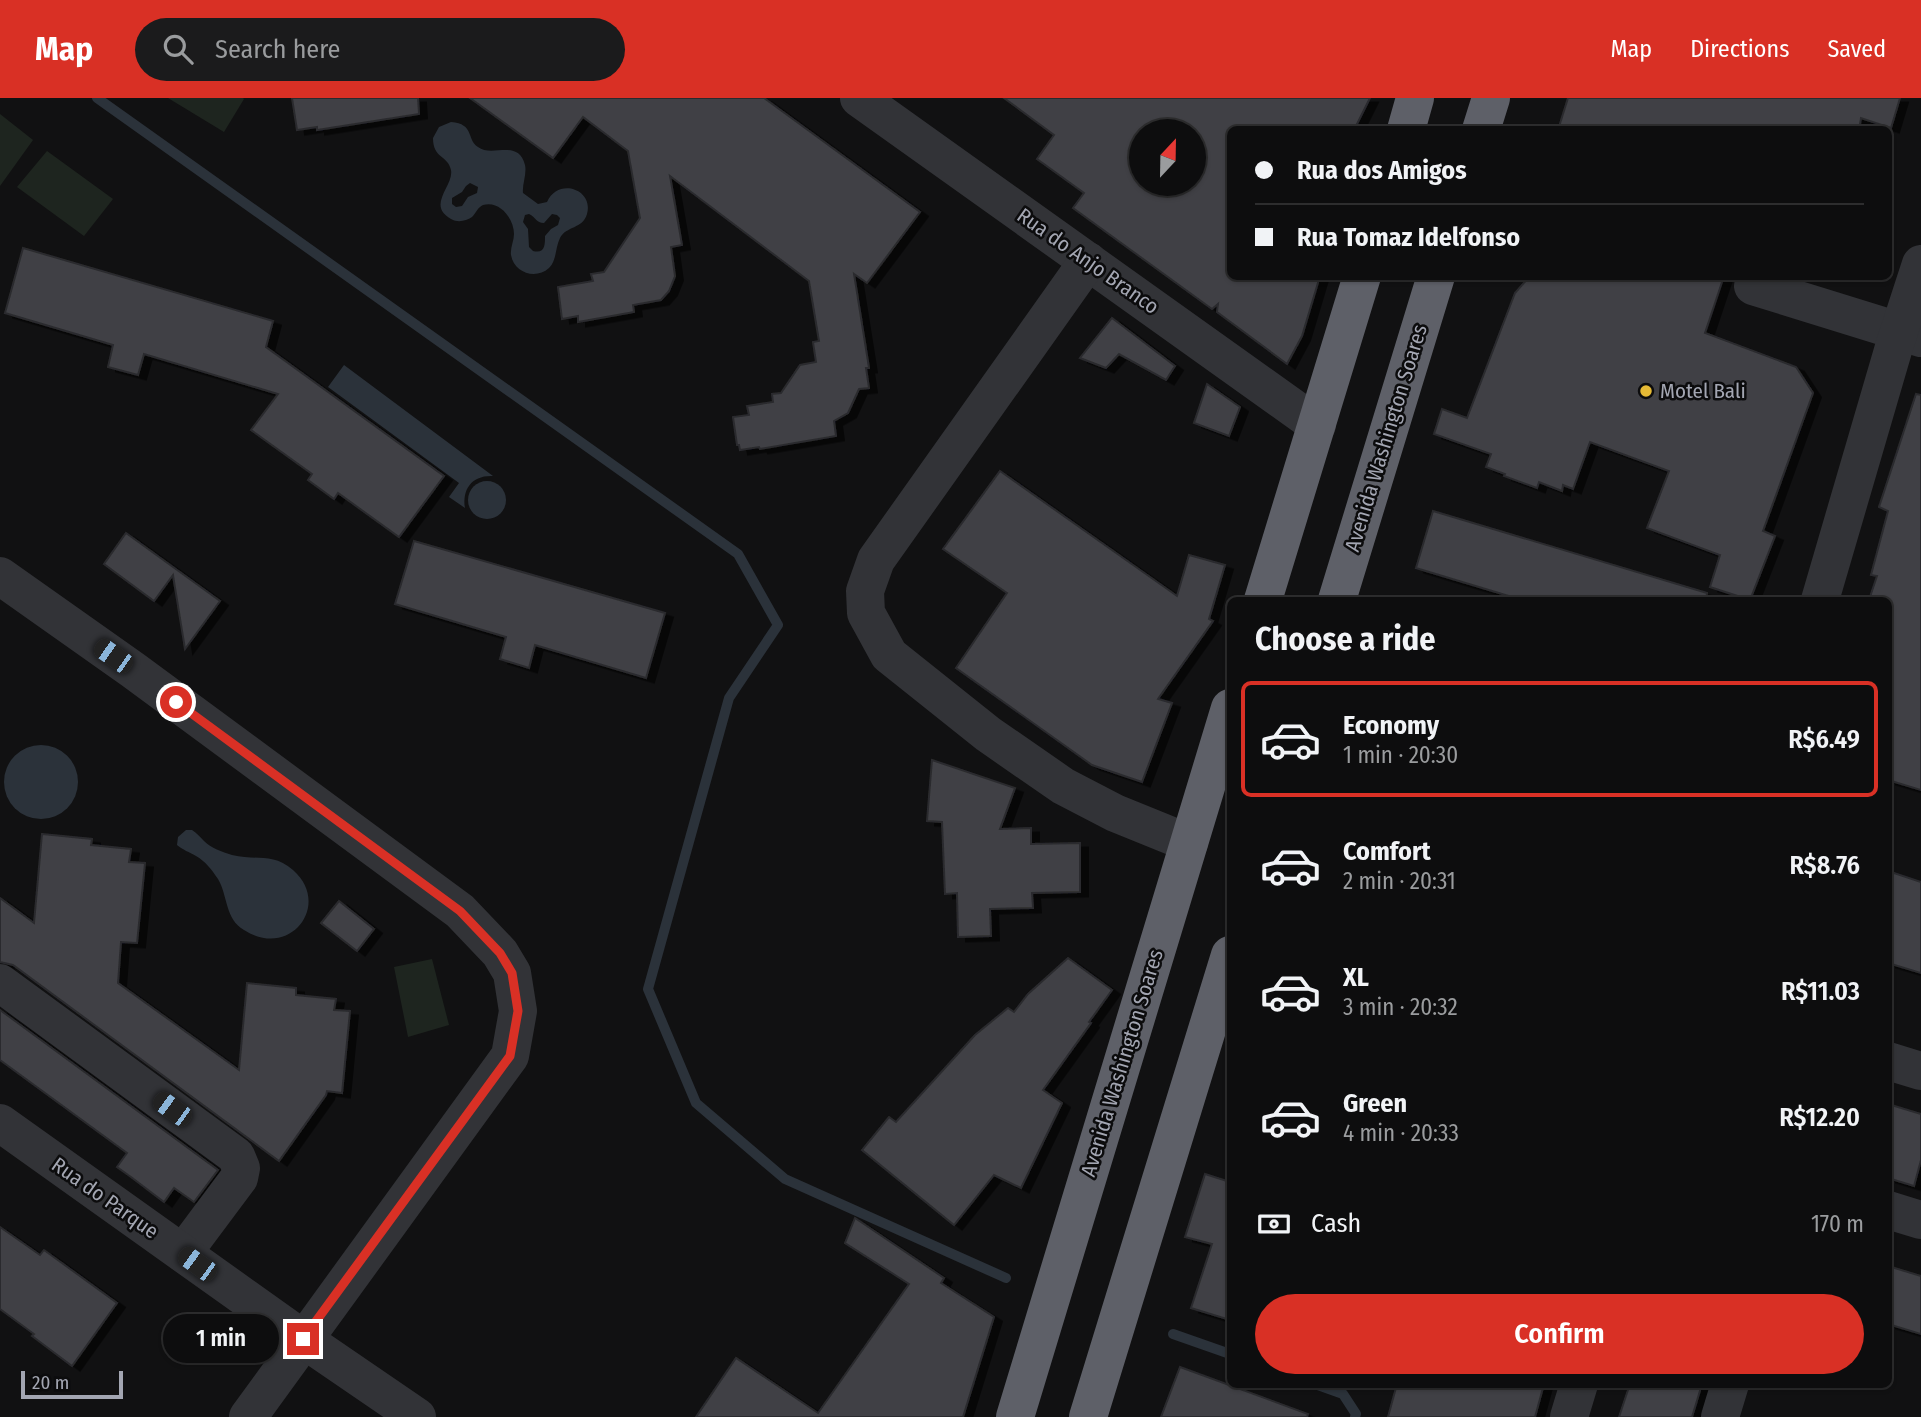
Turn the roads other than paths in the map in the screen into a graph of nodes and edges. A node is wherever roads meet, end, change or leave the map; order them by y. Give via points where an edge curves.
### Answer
1 (859, 98) edge
2 (1415, 98) edge
3 (1490, 98) edge
4 (1407, 126) edge
5 (1482, 126) edge
6 (1088, 261) junction
7 (1921, 264) edge
8 (1361, 280) edge
9 (1435, 280) edge
10 (1753, 286) dead end
11 (1910, 335) edge
12 (1317, 425) junction
13 (0, 576) edge
14 (1265, 597) edge
15 (1338, 597) edge
16 (1821, 597) edge
17 (1227, 718) edge
18 (1189, 843) junction
19 (1227, 965) edge
20 (0, 984) edge
21 (1892, 1062) edge
22 (1921, 1072) edge
23 (0, 1123) edge
24 (1892, 1211) edge
25 (1921, 1220) edge
26 (183, 1253) junction
27 (303, 1339) junction
28 (1578, 1388) edge
29 (1729, 1388) edge
30 (248, 1417) edge
31 (416, 1417) edge
32 (1015, 1417) edge
33 (1088, 1417) edge
34 (1569, 1417) edge
35 (1720, 1417) edge

1 - 6 street, Rua do Anjo Branco
2 - 4 highway
3 - 5 highway
6 - 12 street, Rua do Anjo Branco
6 - 18 street via 876,560 865,591 866,612 890,655 988,734 1063,786
7 - 11 street
8 - 12 highway
9 - 15 highway, Avenida Washington Soares
10 - 11 street
11 - 16 street
12 - 14 highway
13 - 27 street via 460,911 500,953 512,973 518,1011 510,1056
17 - 18 highway, Avenida Washington Soares
18 - 32 highway, Avenida Washington Soares
19 - 33 highway
20 - 26 street via 236,1156 239,1178
21 - 22 street
23 - 26 street, Rua do Parque
24 - 25 street
26 - 27 street, Rua do Parque
27 - 30 street
27 - 31 street, Rua do Parque
28 - 34 street
29 - 35 street

